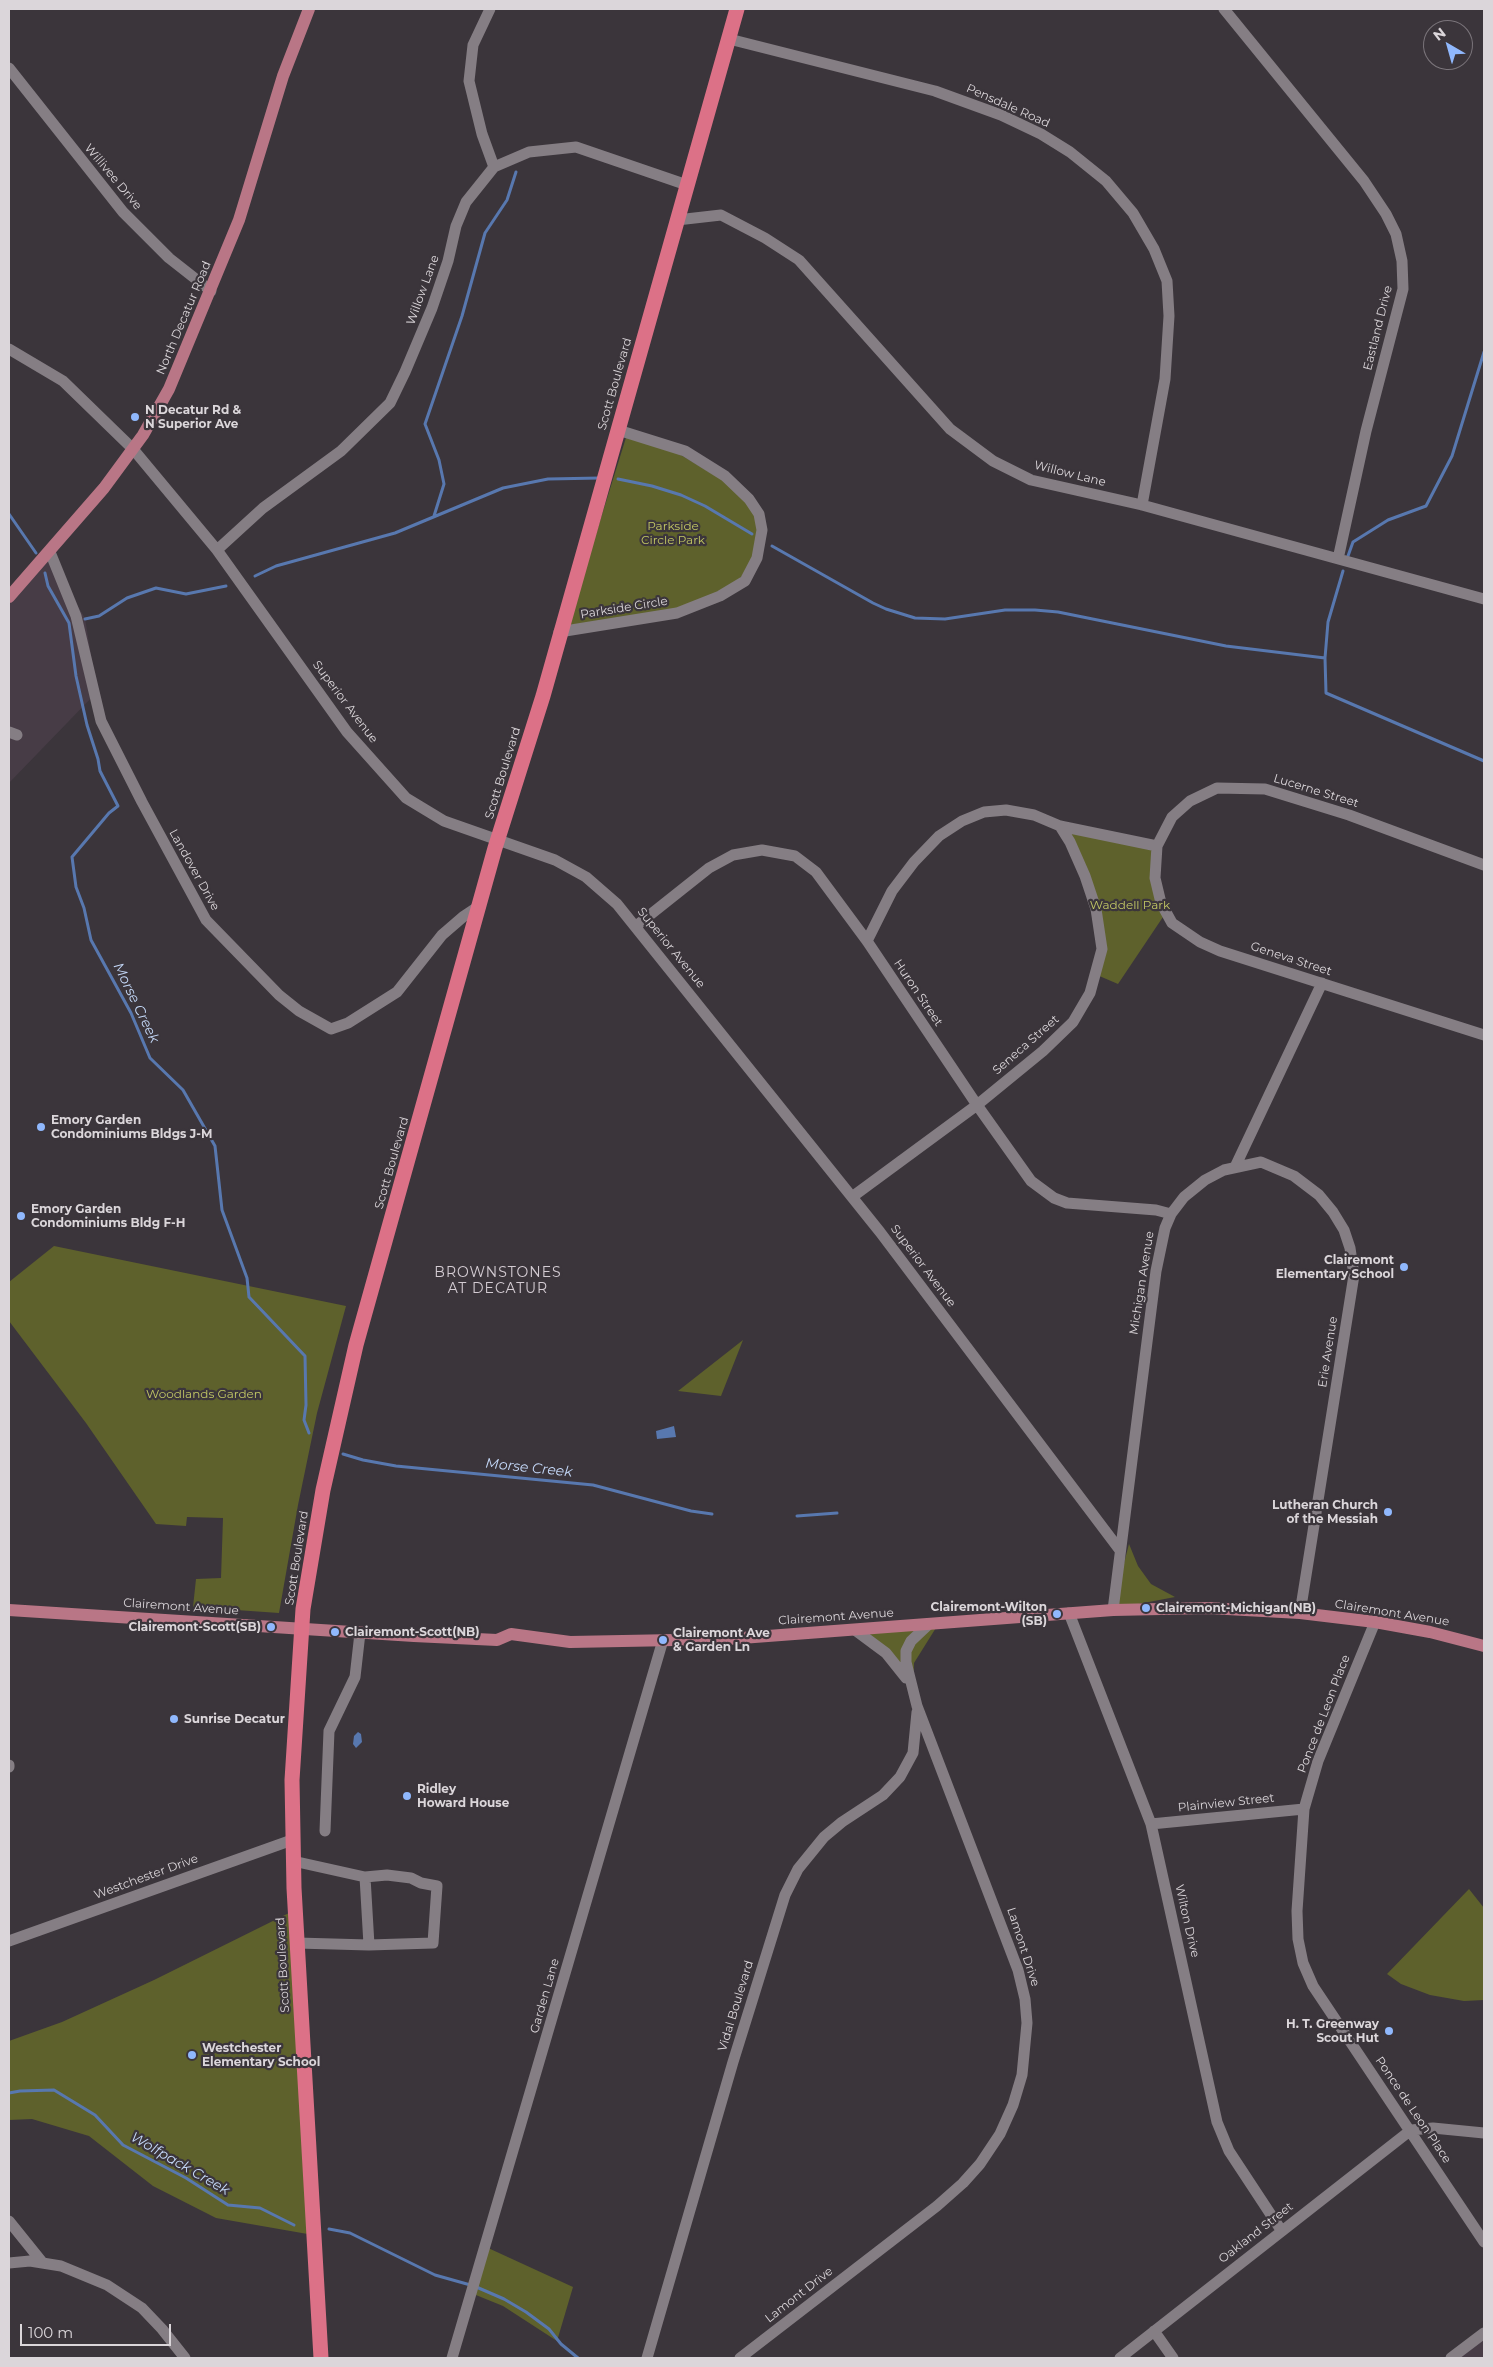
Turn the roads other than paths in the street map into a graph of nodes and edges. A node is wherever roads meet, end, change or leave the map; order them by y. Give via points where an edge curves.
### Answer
1 (309, 9) edge
2 (490, 9) edge
3 (737, 9) edge
4 (1224, 9) edge
5 (729, 39) junction
6 (9, 68) edge
7 (494, 167) junction
8 (687, 185) junction
9 (677, 220) junction
10 (210, 291) junction
11 (9, 349) edge
12 (618, 430) junction
13 (133, 449) junction
14 (1142, 505) junction
15 (217, 550) junction
16 (50, 552) junction
17 (1338, 559) junction
18 (9, 597) edge
19 (1484, 599) edge
20 (560, 632) junction
21 (1060, 826) junction
22 (498, 839) junction
23 (1157, 846) junction
24 (1484, 865) edge
25 (479, 906) junction
26 (636, 926) junction
27 (867, 941) junction
28 (1322, 983) junction
29 (1484, 1035) edge
30 (977, 1105) junction
31 (1235, 1167) junction
32 (852, 1197) junction
33 (1171, 1214) junction
34 (1119, 1549) junction
35 (9, 1610) edge
36 (1113, 1610) junction
37 (1069, 1613) junction
38 (1300, 1613) junction
39 (1375, 1622) junction
40 (929, 1624) junction
41 (302, 1630) junction
42 (855, 1630) junction
43 (360, 1633) junction
44 (664, 1640) junction
45 (1484, 1646) edge
46 (913, 1691) junction
47 (917, 1706) junction
48 (1304, 1809) junction
49 (1151, 1824) junction
50 (325, 1831) dead end
51 (292, 1840) junction
52 (293, 1862) junction
53 (365, 1877) junction
54 (9, 1941) edge
55 (297, 1943) junction
56 (369, 1945) junction
57 (1411, 2130) junction
58 (1484, 2133) edge
59 (9, 2222) edge
60 (1281, 2230) junction
61 (1484, 2242) edge
62 (42, 2262) junction
63 (9, 2263) edge
64 (1154, 2331) junction
65 (1484, 2333) edge
66 (185, 2358) edge
67 (321, 2358) edge
68 (452, 2358) edge
69 (647, 2358) edge
70 (740, 2358) edge
71 (1120, 2358) edge
72 (1173, 2358) edge
73 (1451, 2358) edge

1 - 10 main road, North Decatur Road via 283,76 239,220
2 - 7 street via 473,45 469,81
3 - 5 highway, Scott Boulevard
4 - 17 street, Eastland Drive via 1364,181 1396,234 1402,261 1403,289 1366,431
5 - 8 highway, Scott Boulevard
5 - 14 street, Pensdale Road via 952,97 1041,134 1106,181 1133,213 1154,248 1167,281 1169,316 1165,379
6 - 10 street, Willivee Drive via 123,212 169,258
7 - 8 street, Willow Lane via 529,152 576,146
7 - 15 street, Willow Lane via 466,202 432,308 390,403 341,451 263,508
8 - 9 highway, Scott Boulevard
9 - 12 highway, Scott Boulevard
9 - 14 street, Willow Lane via 721,215 799,260 950,429 993,461 1032,480
10 - 13 main road, North Decatur Road via 169,389
11 - 13 street, Superior Avenue via 63,380
12 - 20 highway, Scott Boulevard
12 - 20 street, Parkside Circle via 685,451 725,476 749,499 759,514 762,530 757,558 745,581 720,596 677,614
13 - 15 street, Superior Avenue
13 - 16 main road, North Decatur Road
14 - 17 street, Willow Lane
15 - 22 street, Superior Avenue via 347,732 385,777 406,798 444,821
16 - 18 main road, North Decatur Road
16 - 25 street, Landover Drive via 76,616 101,722 137,793 206,920 279,996 331,1029 348,1023 397,992 442,935
17 - 19 street, Willow Lane
20 - 22 highway, Scott Boulevard
21 - 23 street
21 - 27 street via 1034,815 1006,810 984,812 962,821 939,836 914,862 892,891
21 - 30 street, Seneca Street via 1085,876 1096,909 1102,950 1090,993 1067,1028
22 - 25 highway, Scott Boulevard
22 - 26 street, Superior Avenue via 555,860 586,877
23 - 24 street, Lucerne Street via 1172,817 1190,801 1217,788 1255,789 1349,815
23 - 28 street, Geneva Street via 1155,878 1161,903 1172,924 1220,951
25 - 41 highway, Scott Boulevard via 356,1345 323,1490
26 - 27 street, Huron Street via 709,868 734,855 762,850 795,856 816,872
26 - 32 street, Superior Avenue
27 - 30 street, Huron Street
28 - 29 street, Geneva Street
28 - 31 street
30 - 32 street, Seneca Street
30 - 33 street, Huron Street via 1031,1181 1054,1198 1080,1205 1156,1210
31 - 33 street, Michigan Avenue via 1198,1185
31 - 38 street, Erie Avenue via 1261,1162 1294,1176 1319,1195 1344,1230 1354,1274
32 - 34 street, Superior Avenue
33 - 34 street, Michigan Avenue via 1160,1242
34 - 36 street, Michigan Avenue
35 - 41 main road, Clairemont Avenue
36 - 37 main road, Clairemont Avenue
36 - 38 main road, Clairemont Avenue via 1209,1608
37 - 40 main road, Clairemont Avenue
37 - 49 street, Wilton Drive
38 - 39 main road, Clairemont Avenue
39 - 45 main road, Clairemont Avenue
39 - 48 street, Ponce de Leon Place via 1318,1761
40 - 42 main road, Clairemont Avenue
40 - 46 street, Lamont Drive via 914,1637 906,1651
41 - 43 main road, Clairemont Avenue
41 - 51 highway, Scott Boulevard via 294,1733
42 - 44 main road, Clairemont Avenue
42 - 46 street via 873,1641 894,1661
43 - 44 main road, Clairemont Avenue via 497,1640 511,1634 570,1642
43 - 50 street via 355,1676 329,1731
44 - 68 street, Garden Lane
46 - 47 street, Lamont Drive
47 - 69 street, Vidal Boulevard via 914,1748 900,1777 883,1795 824,1837 798,1869 785,1895
47 - 70 street, Lamont Drive via 1002,1923 1022,1986 1027,2023 1018,2093 988,2153 953,2193
48 - 49 street, Plainview Street
48 - 57 street, Ponce de Leon Place via 1297,1911 1303,1963 1313,1986
49 - 60 street, Wilton Drive via 1217,2122 1229,2151
51 - 52 highway, Scott Boulevard
51 - 54 street, Westchester Drive
52 - 53 street
52 - 55 highway, Scott Boulevard
53 - 56 street
53 - 56 street via 411,1878 421,1884 436,1886 433,1943
55 - 56 street
55 - 67 highway, Scott Boulevard
57 - 58 street via 1433,2128
57 - 60 street, Oakland Street
57 - 61 street, Ponce de Leon Place
59 - 62 street
60 - 64 street, Oakland Street
62 - 63 street
62 - 66 street via 78,2272 121,2293 154,2320
64 - 71 street, Oakland Street
64 - 72 street
65 - 73 street

